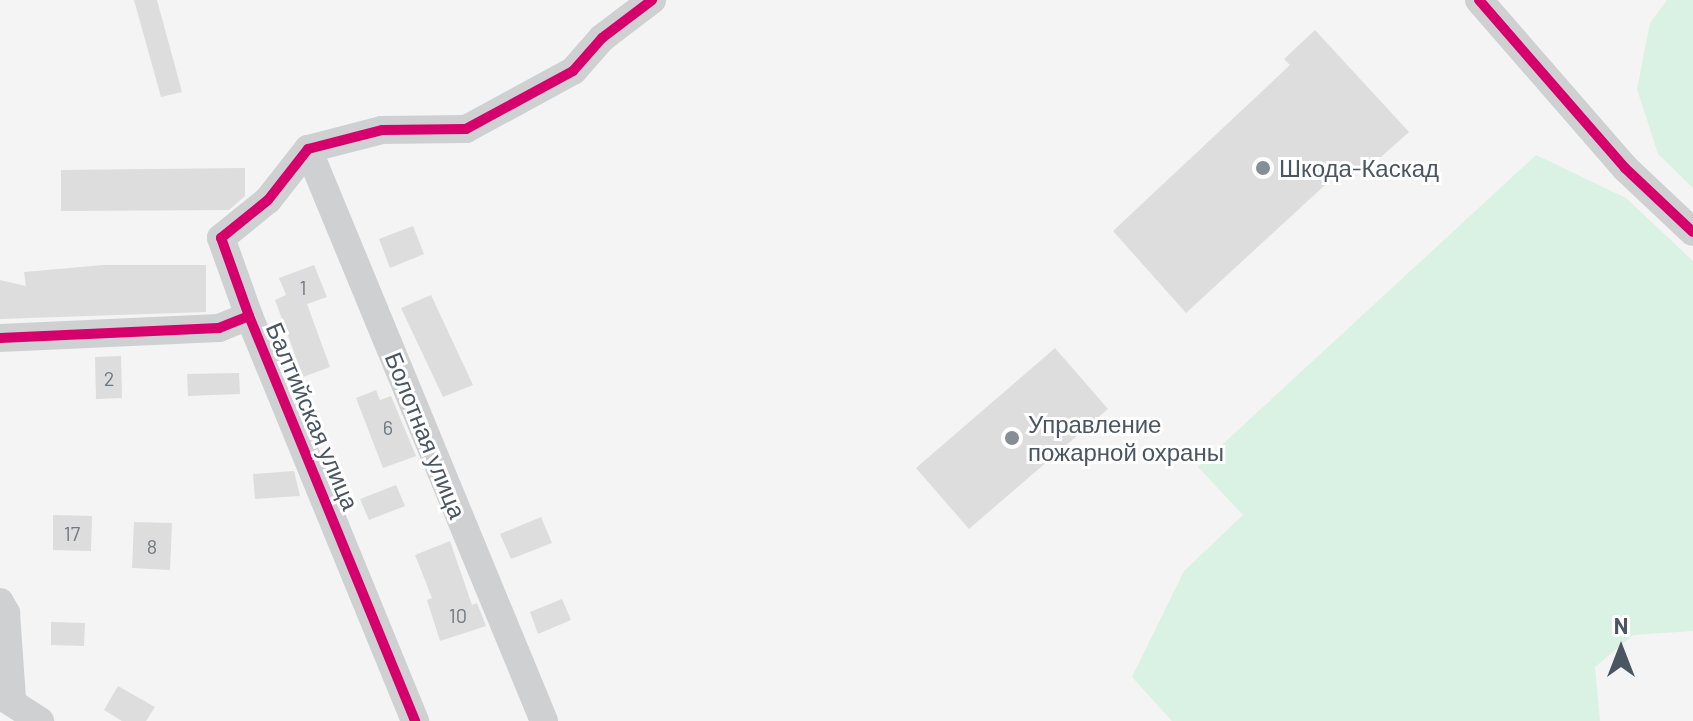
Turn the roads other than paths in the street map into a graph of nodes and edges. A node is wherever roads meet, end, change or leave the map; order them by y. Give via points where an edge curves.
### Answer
1 (652, 0) edge
2 (1479, 0) edge
3 (308, 149) junction
4 (1693, 232) edge
5 (249, 316) junction
6 (0, 338) edge
7 (0, 602) edge
8 (6, 697) edge
9 (40, 721) edge
10 (415, 721) edge
11 (544, 721) edge

1 - 3 street via 602,38 573,71 466,129 382,130
2 - 4 street via 1625,168
3 - 5 street via 268,200 221,238
3 - 11 street, Болотная улица
5 - 6 street, Балтийская улица via 219,328
5 - 10 street, Балтийская улица
7 - 8 street via 6,613
8 - 9 street

